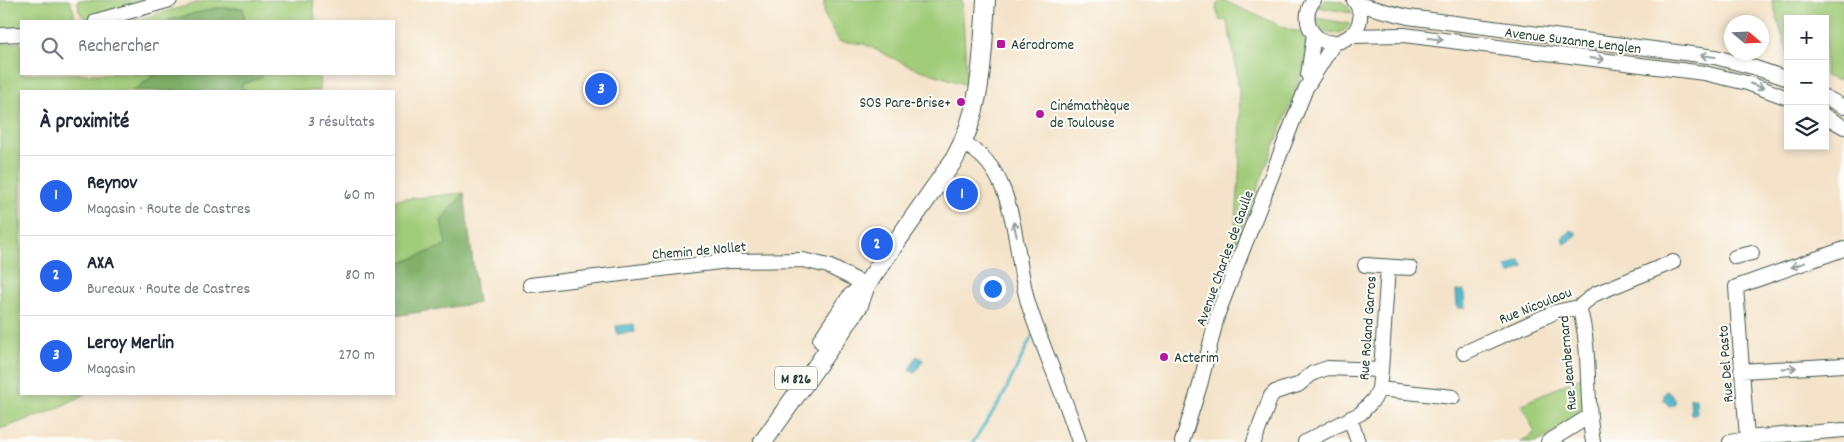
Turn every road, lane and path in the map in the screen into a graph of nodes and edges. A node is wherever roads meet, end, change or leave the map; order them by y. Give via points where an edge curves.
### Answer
1 (170, 0) edge
2 (974, 0) edge
3 (986, 0) edge
4 (1314, 0) edge
5 (1356, 2) edge
6 (100, 20) edge
7 (20, 34) edge
8 (1314, 34) junction
9 (0, 35) edge
10 (1351, 36) junction
11 (1334, 43) junction
12 (1314, 64) junction
13 (1784, 78) edge
14 (980, 82) junction
15 (1784, 97) edge
16 (1829, 99) edge
17 (1844, 107) edge
18 (1829, 118) edge
19 (1844, 127) edge
20 (963, 144) junction
21 (1844, 249) edge
22 (1752, 253) dead end
23 (1735, 257) dead end
24 (1673, 262) dead end
25 (1365, 265) dead end
26 (1388, 266) junction
27 (1410, 268) dead end
28 (530, 285) dead end
29 (866, 285) junction
30 (1579, 307) junction
31 (1464, 353) dead end
32 (1844, 365) edge
33 (1381, 370) junction
34 (1741, 370) junction
35 (1379, 389) junction
36 (1453, 397) dead end
37 (1588, 417) junction
38 (1350, 418) junction
39 (1844, 430) edge
40 (1747, 438) junction
41 (750, 442) edge
42 (763, 442) edge
43 (1079, 442) edge
44 (1182, 442) edge
45 (1254, 442) edge
46 (1304, 442) edge
47 (1358, 442) edge
48 (1548, 442) edge
49 (1593, 442) edge
50 (1730, 442) edge

1 - 6 street
2 - 14 main road, M 826
3 - 14 main road, M 826
4 - 8 street, Avenue Charles de Gaulle via 1308,16
5 - 10 street via 1360,20
13 -> 5 street, Avenue Suzanne Lenglen via 1715,57 1408,17
7 - 9 street
8 - 11 street
8 - 12 street, Avenue Charles de Gaulle
10 - 11 street
10 -> 15 street, Avenue Suzanne Lenglen via 1404,34 1704,73 1747,83
11 - 12 street, Avenue Charles de Gaulle
12 - 44 street, Avenue Charles de Gaulle via 1218,313
14 - 20 main road, M 826 via 975,113
16 - 17 street
18 - 19 street
20 - 29 main road, M 826
43 -> 20 street via 1028,305 1012,213 983,156
21 -> 34 street, Rue Del Pasto via 1736,287
22 - 23 street
24 - 30 street, Rue Nicoulaou via 1596,294
25 - 26 street, Rue Roland Garros
26 - 27 street, Rue Roland Garros
26 - 33 street, Rue Roland Garros
28 - 29 street, Chemin de Nollet via 728,261 803,260 828,266
29 - 41 main road, M 826 via 851,296
29 - 42 main road, M 826 via 850,319
30 - 31 street, Rue Nicoulaou via 1555,312
30 - 37 street, Rue Jeanbernard via 1589,384
34 -> 32 street
33 - 35 street, Rue Roland Garros
33 - 45 street via 1328,368 1313,373 1298,385 1275,392
34 - 40 street, Rue Del Pasto
35 - 36 street
35 - 38 street, Rue Roland Garros via 1368,407
37 - 48 street, Rue Jeanbernard
37 - 49 street, Rue Jeanbernard
38 - 46 street, Rue Roland Garros
38 - 47 street
39 - 40 street
40 - 50 street

